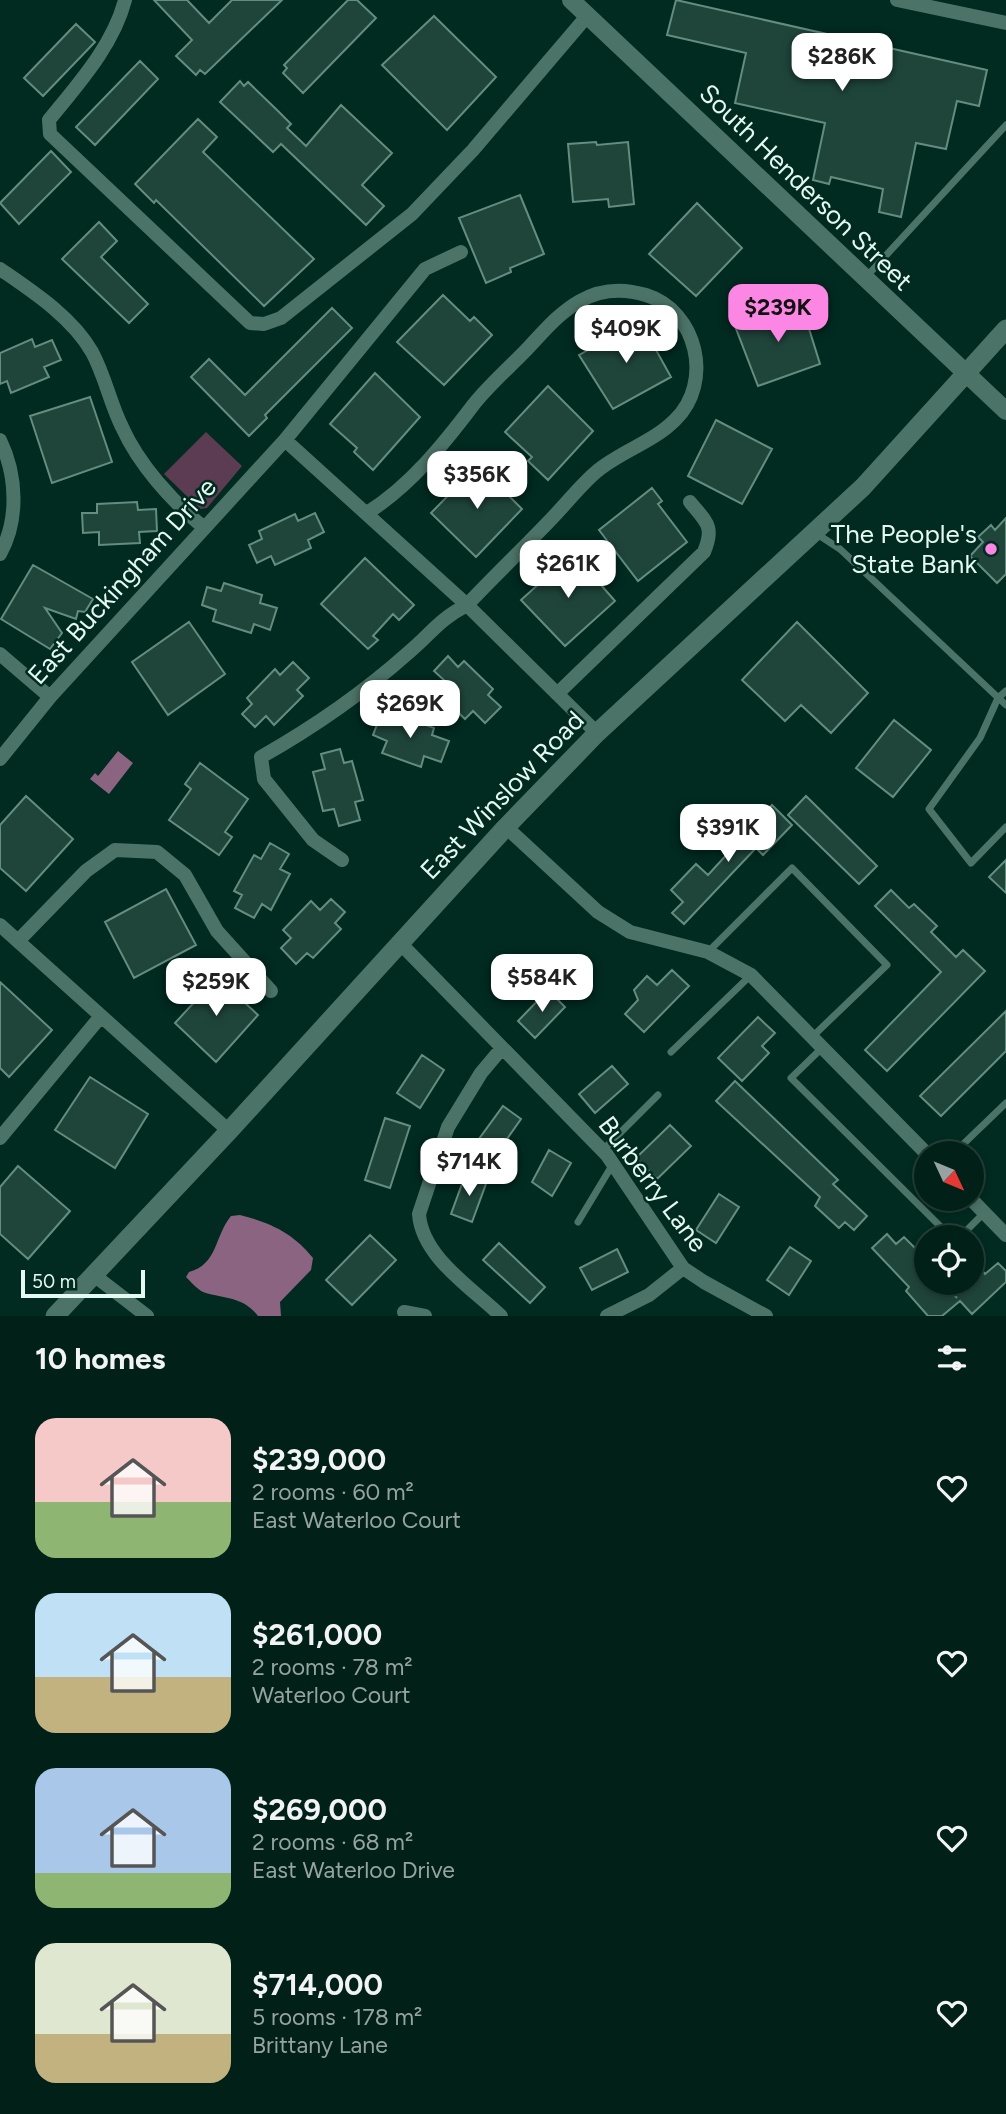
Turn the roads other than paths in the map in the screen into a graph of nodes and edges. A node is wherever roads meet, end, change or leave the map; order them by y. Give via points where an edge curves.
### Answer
1 (125, 0) edge
2 (571, 0) edge
3 (897, 0) edge
4 (588, 15) junction
5 (1006, 23) edge
6 (1006, 125) edge
7 (461, 252) dead end
8 (0, 269) edge
9 (866, 278) junction
10 (1006, 329) edge
11 (967, 374) junction
12 (1006, 411) edge
13 (0, 440) edge
14 (285, 440) junction
15 (690, 502) dead end
16 (367, 513) junction
17 (203, 527) junction
18 (816, 533) junction
19 (0, 554) edge
20 (467, 605) junction
21 (0, 654) edge
22 (1006, 691) edge
23 (557, 694) junction
24 (50, 697) junction
25 (998, 698) junction
26 (1006, 705) edge
27 (597, 733) junction
28 (0, 760) edge
29 (506, 827) junction
30 (1006, 827) edge
31 (342, 860) dead end
32 (0, 925) edge
33 (18, 941) junction
34 (399, 942) junction
35 (708, 952) junction
36 (751, 975) junction
37 (271, 991) dead end
38 (101, 1016) junction
39 (817, 1042) junction
40 (502, 1048) junction
41 (671, 1052) dead end
42 (658, 1095) dead end
43 (1006, 1103) edge
44 (229, 1131) junction
45 (0, 1138) edge
46 (914, 1141) edge
47 (966, 1141) edge
48 (602, 1150) junction
49 (613, 1163) junction
50 (985, 1213) joint
51 (578, 1222) dead end
52 (939, 1225) edge
53 (972, 1225) edge
54 (1006, 1234) edge
55 (683, 1268) junction
56 (95, 1276) junction
57 (404, 1312) dead end
58 (748, 1312) edge
59 (55, 1316) edge
60 (147, 1316) edge
61 (425, 1316) edge
62 (500, 1316) edge
63 (607, 1316) edge
64 (766, 1316) edge

1 - 4 street via 110,38 49,120 50,134 250,323 264,324 281,318 412,214
2 - 4 street, South Henderson Street
3 - 5 street
4 - 9 street, South Henderson Street
6 - 9 lane
7 - 14 street, East Buckingham Drive via 425,269
8 - 17 street via 56,311 91,350 122,427 139,456
9 - 11 street, South Henderson Street
10 - 11 main road, East Winslow Road
11 - 12 street, South Henderson Street
11 - 18 main road, East Winslow Road
13 - 19 street via 8,457 13,501 12,529
14 - 16 street
14 - 17 street, East Buckingham Drive
15 - 23 street via 708,523 711,535 704,552
16 - 20 street
16 - 20 street via 392,498 564,310 602,291 643,294 664,302 694,338 693,388 678,418 654,438 630,447 596,472
17 - 24 street, East Buckingham Drive
18 - 25 lane via 840,549
18 - 27 main road, East Winslow Road
20 - 23 street
20 - 31 street via 443,618 409,652 315,727 261,757 264,779 313,840
21 - 24 street
22 - 25 lane
23 - 27 street
24 - 28 street, East Buckingham Drive
25 - 26 lane
25 - 30 lane via 980,738 929,808 971,863
27 - 29 main road, East Winslow Road
29 - 34 main road, East Winslow Road
29 - 35 street via 614,923 649,938
32 - 33 street
33 - 37 street via 86,871 115,850 157,852 185,875 217,931
33 - 38 street
34 - 40 street, Burberry Lane
34 - 44 main road, East Winslow Road
35 - 36 street
35 - 39 lane via 792,868 887,965
36 - 39 street
36 - 41 lane
38 - 44 street
38 - 45 street
39 - 46 street
39 - 52 lane via 791,1078
40 - 48 street, Burberry Lane
40 - 62 street via 448,1127 419,1214 430,1247
42 - 48 lane
43 - 47 lane
44 - 56 main road, East Winslow Road
48 - 49 street, Burberry Lane
49 - 51 lane
49 - 55 street, Burberry Lane
50 - 53 lane
50 - 54 street
55 - 58 street, Burberry Lane
55 - 63 street via 649,1295
56 - 59 main road, East Winslow Road
56 - 60 street
57 - 61 street
58 - 64 street, Burberry Lane

